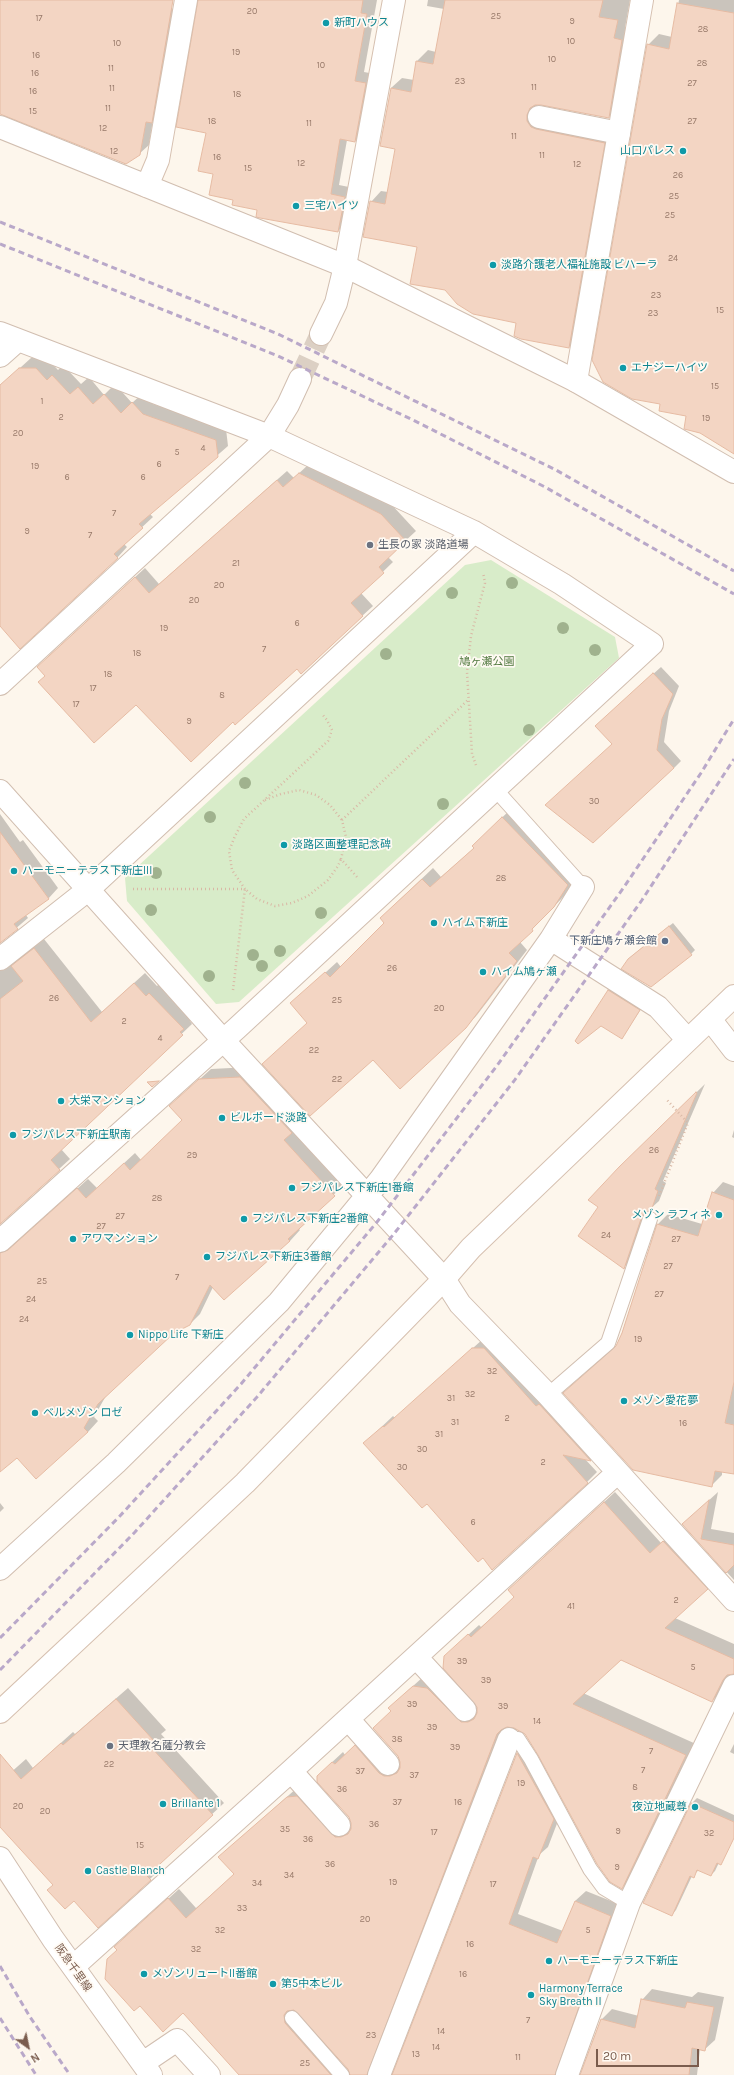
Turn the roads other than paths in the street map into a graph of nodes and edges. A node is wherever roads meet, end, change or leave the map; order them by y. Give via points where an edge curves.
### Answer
1 (186, 0) edge
2 (394, 0) edge
3 (642, 0) edge
4 (539, 117) dead end
5 (0, 127) edge
6 (619, 133) junction
7 (147, 186) junction
8 (345, 266) junction
9 (321, 334) tunnel mouth
10 (9, 337) edge
11 (0, 356) edge
12 (300, 379) tunnel mouth
13 (576, 381) junction
14 (269, 436) junction
15 (734, 472) edge
16 (474, 532) junction
17 (0, 684) edge
18 (495, 789) junction
19 (0, 791) edge
20 (583, 887) joint
21 (89, 889) junction
22 (551, 939) junction
23 (0, 958) edge
24 (734, 996) edge
25 (710, 1019) junction
26 (687, 1039) junction
27 (223, 1040) junction
28 (734, 1050) edge
29 (368, 1197) junction
30 (650, 1218) road end
31 (0, 1241) edge
32 (444, 1279) junction
33 (548, 1395) junction
34 (617, 1473) junction
35 (0, 1569) edge
36 (734, 1600) edge
37 (416, 1657) junction
38 (734, 1686) edge
39 (465, 1710) dead end
40 (0, 1712) edge
41 (348, 1719) junction
42 (509, 1739) joint
43 (388, 1764) dead end
44 (291, 1772) junction
45 (339, 1825) dead end
46 (0, 1858) edge
47 (629, 1903) junction
48 (73, 1967) junction
49 (292, 2018) dead end
50 (147, 2069) edge
51 (209, 2075) edge
52 (342, 2075) edge
53 (379, 2075) edge
54 (566, 2075) edge

1 - 7 street via 158,160
2 - 8 street
3 - 6 street
4 - 6 street
5 - 7 street
6 - 13 street
7 - 8 street
8 - 9 street via 336,303
8 - 13 street
10 - 11 street
10 - 14 street
12 - 14 street
13 - 15 street
14 - 16 street
14 - 17 street
16 - 18 street via 562,584 652,644
16 - 21 street
18 - 20 lane
18 - 27 street
19 - 21 street
20 - 22 street
21 - 23 street
21 - 27 street
22 - 26 street via 658,1007
22 - 29 street
24 - 25 street
25 - 26 street
25 - 28 street
26 - 32 street via 471,1248
27 - 29 street
27 - 31 street
29 - 32 street
29 - 35 street via 279,1302 116,1463
30 - 33 lane via 608,1342
32 - 33 street via 460,1304
32 - 40 street via 245,1482
33 - 34 street
34 - 36 street
34 - 37 street
37 - 39 street
37 - 41 street
38 - 47 street
41 - 43 street
41 - 44 street
42 - 47 lane via 518,1739 531,1759 593,1874 604,1888
42 - 53 street
44 - 45 street
44 - 48 street
46 - 48 street, 阪急千里線
47 - 54 street
48 - 50 street, 阪急千里線
49 - 52 lane
50 - 51 street via 178,2040

